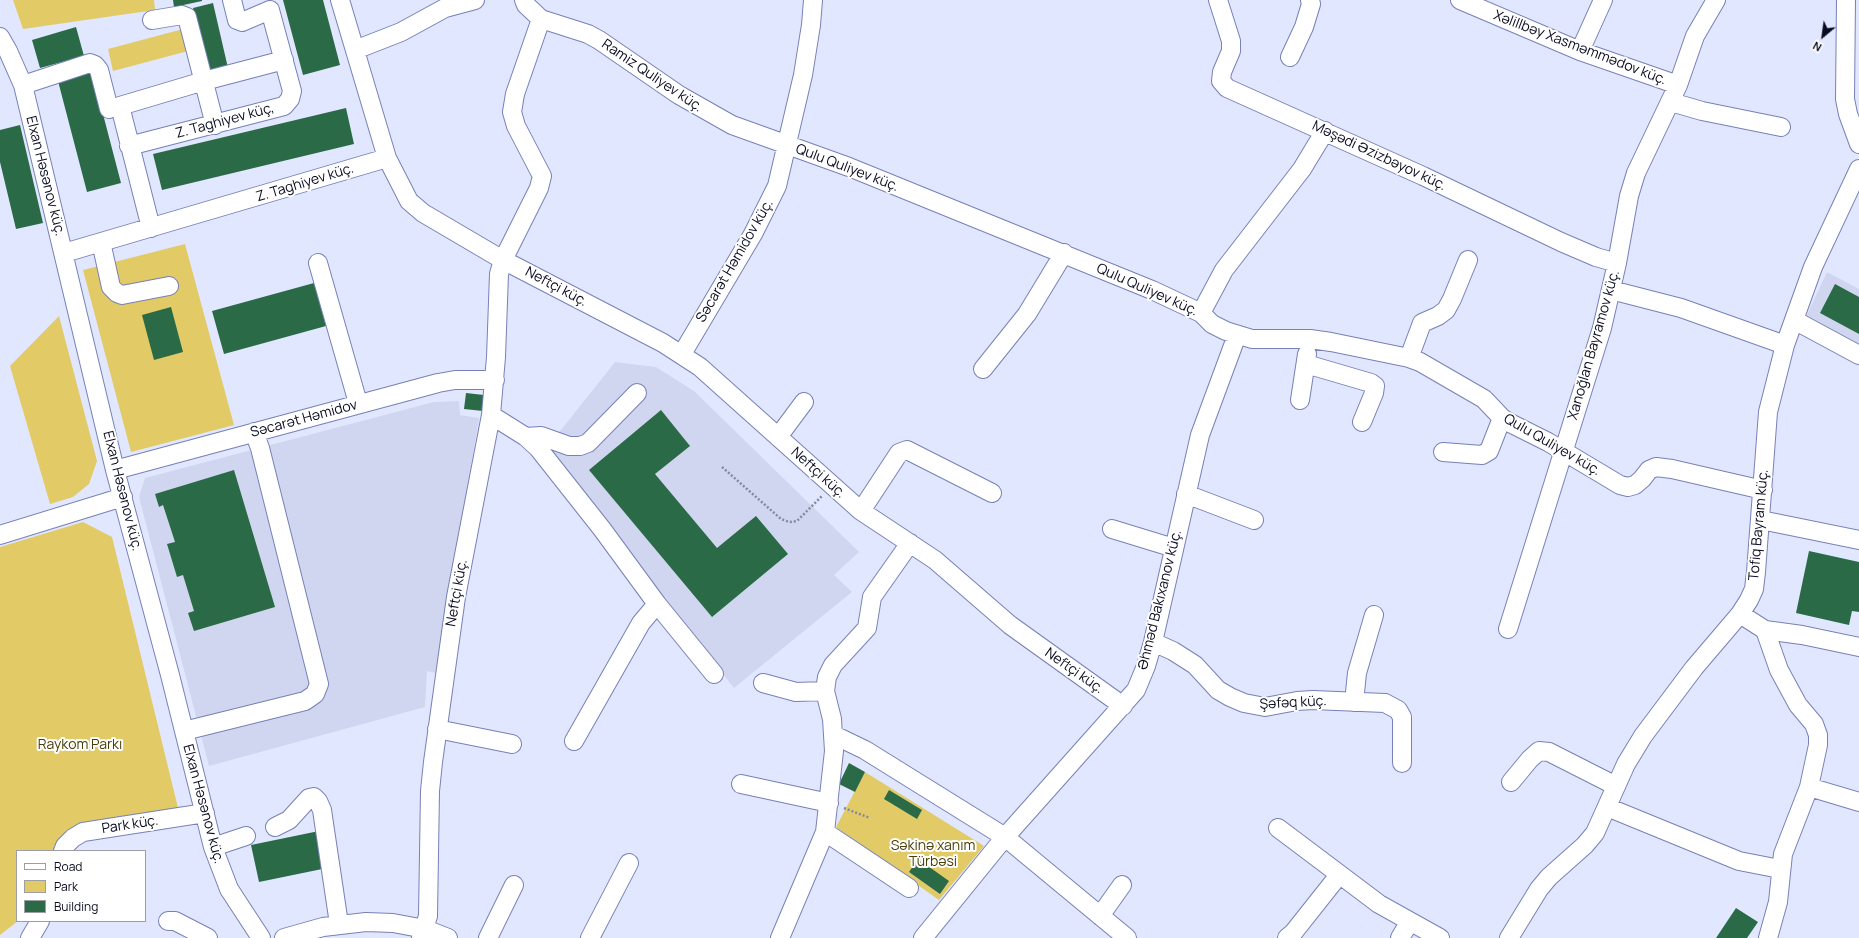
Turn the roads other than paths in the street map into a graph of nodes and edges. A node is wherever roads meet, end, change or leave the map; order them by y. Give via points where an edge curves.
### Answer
1 (232, 0) edge
2 (340, 0) edge
3 (475, 0) edge
4 (524, 0) edge
5 (813, 0) edge
6 (1218, 0) edge
7 (1310, 0) edge
8 (1460, 0) edge
9 (1603, 0) edge
10 (1716, 0) edge
11 (1846, 0) edge
12 (270, 5) edge
13 (541, 19) junction
14 (152, 20) dead end
15 (0, 37) edge
16 (355, 50) junction
17 (1580, 51) junction
18 (1290, 57) dead end
19 (284, 60) junction
20 (204, 81) junction
21 (23, 85) junction
22 (1678, 85) junction
23 (1671, 102) junction
24 (109, 109) dead end
25 (215, 125) junction
26 (1780, 127) dead end
27 (1325, 131) junction
28 (786, 144) junction
29 (1859, 144) edge
30 (129, 146) junction
31 (387, 158) junction
32 (1859, 169) edge
33 (151, 228) junction
34 (101, 242) junction
35 (64, 252) junction
36 (1064, 253) junction
37 (503, 260) junction
38 (1468, 260) dead end
39 (318, 263) dead end
40 (1617, 263) junction
41 (169, 286) dead end
42 (1611, 290) junction
43 (1201, 313) junction
44 (1794, 320) junction
45 (1237, 335) junction
46 (1310, 339) junction
47 (1785, 345) junction
48 (682, 354) junction
49 (1859, 355) edge
50 (1409, 358) junction
51 (1306, 364) junction
52 (983, 370) dead end
53 (495, 380) junction
54 (638, 393) dead end
55 (1300, 400) dead end
56 (804, 402) dead end
57 (358, 403) junction
58 (491, 415) junction
59 (1502, 418) junction
60 (1362, 422) dead end
61 (254, 432) junction
62 (526, 437) junction
63 (778, 437) junction
64 (1564, 451) junction
65 (1443, 452) dead end
66 (115, 470) junction
67 (1763, 490) junction
68 (992, 492) dead end
69 (1186, 494) junction
70 (123, 497) junction
71 (861, 511) junction
72 (1254, 520) dead end
73 (1761, 520) junction
74 (1112, 529) dead end
75 (0, 535) edge
76 (1859, 540) edge
77 (910, 543) junction
78 (1174, 548) junction
79 (657, 604) junction
80 (1740, 614) junction
81 (1374, 615) dead end
82 (1508, 629) dead end
83 (1765, 630) junction
84 (1153, 642) junction
85 (1859, 647) edge
86 (714, 674) dead end
87 (763, 683) dead end
88 (825, 691) junction
89 (1354, 702) junction
90 (1123, 706) junction
91 (437, 729) junction
92 (184, 731) junction
93 (834, 735) junction
94 (574, 741) dead end
95 (512, 744) dead end
96 (1402, 763) dead end
97 (1511, 782) dead end
98 (741, 784) dead end
99 (1616, 786) junction
100 (1808, 787) junction
101 (828, 802) junction
102 (1859, 802) edge
103 (1608, 807) junction
104 (205, 814) junction
105 (275, 827) dead end
106 (1278, 828) dead end
107 (825, 832) junction
108 (246, 836) dead end
109 (1005, 837) junction
110 (213, 847) junction
111 (63, 850) edge
112 (629, 863) dead end
113 (1780, 869) junction
114 (1340, 875) junction
115 (514, 885) dead end
116 (1122, 886) dead end
117 (910, 888) dead end
118 (1100, 916) junction
119 (168, 920) dead end
120 (39, 922) edge
121 (1409, 922) junction
122 (339, 924) junction
123 (423, 933) edge
124 (30, 938) edge
125 (208, 938) edge
126 (261, 938) edge
127 (284, 938) edge
128 (448, 938) edge
129 (488, 938) edge
130 (590, 938) edge
131 (780, 938) edge
132 (923, 938) edge
133 (1127, 938) edge
134 (1287, 938) edge
135 (1400, 938) edge
136 (1440, 938) edge
137 (1508, 938) edge
138 (1768, 938) edge

1 - 12 street, Z. Taghiyev küç, via 237,20 242,22
2 - 16 street
3 - 16 street via 444,8 401,32
4 - 13 street, Ramiz Quliyev küç.
5 - 28 street, Səcarət Həmidov küç. via 803,75
6 - 27 street, Məşədi Əzizbəyov küç. via 1231,41 1231,51 1221,81 1227,88
7 - 18 street via 1304,27
8 - 17 street, Xəlillbəy Xasməmmədov küç.
9 - 17 street
10 - 22 street, Xanoğlan Bayramov küç. via 1695,36
11 - 29 street via 1845,98
12 - 19 street, Z. Taghiyev küç,
13 - 28 street, Ramiz Quliyev küç. via 599,40 679,95 732,125
13 - 37 street via 515,94 512,112 516,126 542,176 539,188
14 - 20 street via 182,15 187,17
15 - 21 street, Elxan Həsənov küç.
16 - 31 street
17 - 22 street, Xəlillbəy Xasməmmədov küç.
19 - 20 street
19 - 25 street, Z. Taghiyev küç, via 292,91 284,106
20 - 25 street
20 - 30 street via 120,106
21 - 24 street via 90,63 96,65 99,70
21 - 35 street, Elxan Həsənov küç.
22 - 23 street, Xanoğlan Bayramov küç.
23 - 26 street
23 - 40 street, Xanoğlan Bayramov küç. via 1636,173 1629,196
25 - 30 street, Z. Taghiyev küç,
27 - 40 street, Məşədi Əzizbəyov küç. via 1561,242
27 - 43 street via 1302,169 1224,270
28 - 36 street, Qulu Quliyev küç.
28 - 48 street, Səcarət Həmidov küç. via 782,169 766,211
30 - 33 street
31 - 33 street, Z. Taghiyev küç.
31 - 37 street, Neftçi küç. via 410,201 423,213
32 - 44 street, Tofiq Bayram küç. via 1813,267
33 - 34 street, Z. Taghiyev küç.
34 - 35 street, Z. Taghiyev küç.
34 - 41 street via 111,287 117,293 122,295
35 - 66 street, Elxan Həsənov küç.
36 - 43 street, Qulu Quliyev küç. via 1181,302
36 - 52 street via 1027,314
37 - 48 street, Neftçi küç.
37 - 53 street, Neftçi küç. via 497,291
38 - 50 street via 1446,310 1422,323
39 - 57 street
40 - 42 street, Xanoğlan Bayramov küç.
42 - 47 street via 1681,308
42 - 64 street, Xanoğlan Bayramov küç. via 1602,328
43 - 45 street, Qulu Quliyev küç. via 1212,324
44 - 47 street, Tofiq Bayram küç.
44 - 49 street
45 - 46 street, Qulu Quliyev küç. via 1258,339
45 - 69 street, Əhməd Bakıxanov küç. via 1200,435
46 - 50 street, Qulu Quliyev küç. via 1358,346
46 - 51 street
47 - 67 street, Tofiq Bayram küç. via 1768,412
48 - 63 street, Neftçi küç.
50 - 59 street, Qulu Quliyev küç. via 1484,399
51 - 55 street
51 - 60 street via 1375,386
53 - 57 street, Səcarət Həmidov via 455,380
53 - 58 street, Neftçi küç.
54 - 62 street via 588,443 569,446 541,436
56 - 63 street
57 - 61 street, Səcarət Həmidov
58 - 62 street
58 - 91 street, Neftçi küç. via 456,597
59 - 64 street, Qulu Quliyev küç.
59 - 65 street via 1490,451 1482,455
61 - 66 street, Səcarət Həmidov
61 - 92 street via 319,684 315,694 305,701
62 - 79 street via 538,448 602,529
63 - 71 street, Neftçi küç.
64 - 67 street, Qulu Quliyev küç. via 1628,488 1642,479 1648,470 1656,467
64 - 82 street, Xanoğlan Bayramov küç.
66 - 70 street, Elxan Həsənov küç.
67 - 73 street, Tofiq Bayram küç.
68 - 71 street via 907,450 898,453
69 - 72 street
69 - 78 street, Əhməd Bakıxanov küç.
70 - 75 street
70 - 92 street, Elxan Həsənov küç.
71 - 77 street, Neftçi küç.
73 - 76 street
73 - 80 street, Tofiq Bayram küç. via 1754,589
74 - 78 street
77 - 88 street via 872,597 867,628 833,665 827,677
77 - 90 street, Neftçi küç. via 935,560 1010,625
78 - 84 street, Əhməd Bakıxanov küç.
79 - 86 street
79 - 94 street via 641,623
80 - 83 street
80 - 99 street, Tofiq Bayram küç. via 1694,668 1643,736
81 - 89 street via 1357,673
83 - 85 street
83 - 100 street via 1779,670 1798,705 1814,724 1818,735
84 - 89 street, Şəfəq küç. via 1195,665 1218,690 1244,703 1265,707 1313,700
84 - 90 street, Əhməd Bakıxanov küç. via 1136,690
87 - 88 street via 796,692
88 - 93 street
89 - 96 street, Şəfəq küç. via 1385,703 1398,710 1402,718
90 - 109 street, Əhməd Bakıxanov küç.
91 - 95 street
91 - 123 street, Neftçi küç. via 430,791 428,916
92 - 104 street, Elxan Həsənov küç.
93 - 101 street
93 - 109 street via 865,750
97 - 99 street via 1539,751 1549,752
98 - 101 street
99 - 103 street, Tofiq Bayram küç.
100 - 102 street
100 - 113 street via 1786,841
101 - 107 street
103 - 113 street via 1739,861
103 - 137 street, Tofiq Bayram küç. via 1586,845 1544,883
104 - 110 street, Elxan Həsənov küç.
104 - 111 street, Park küç. via 83,832 73,838
105 - 122 street via 289,820 309,798 314,797 318,801 322,810
106 - 114 street
107 - 117 street
107 - 131 street
108 - 110 street
109 - 118 street
109 - 132 street, Əhməd Bakıxanov küç.
110 - 126 street, Elxan Həsənov küç. via 229,889
112 - 130 street
113 - 138 street via 1778,902
114 - 121 street via 1379,904
114 - 134 street
115 - 129 street
116 - 118 street
118 - 133 street
119 - 125 street
120 - 124 street
121 - 135 street
121 - 136 street
122 - 123 street via 393,923
122 - 127 street
123 - 128 street

